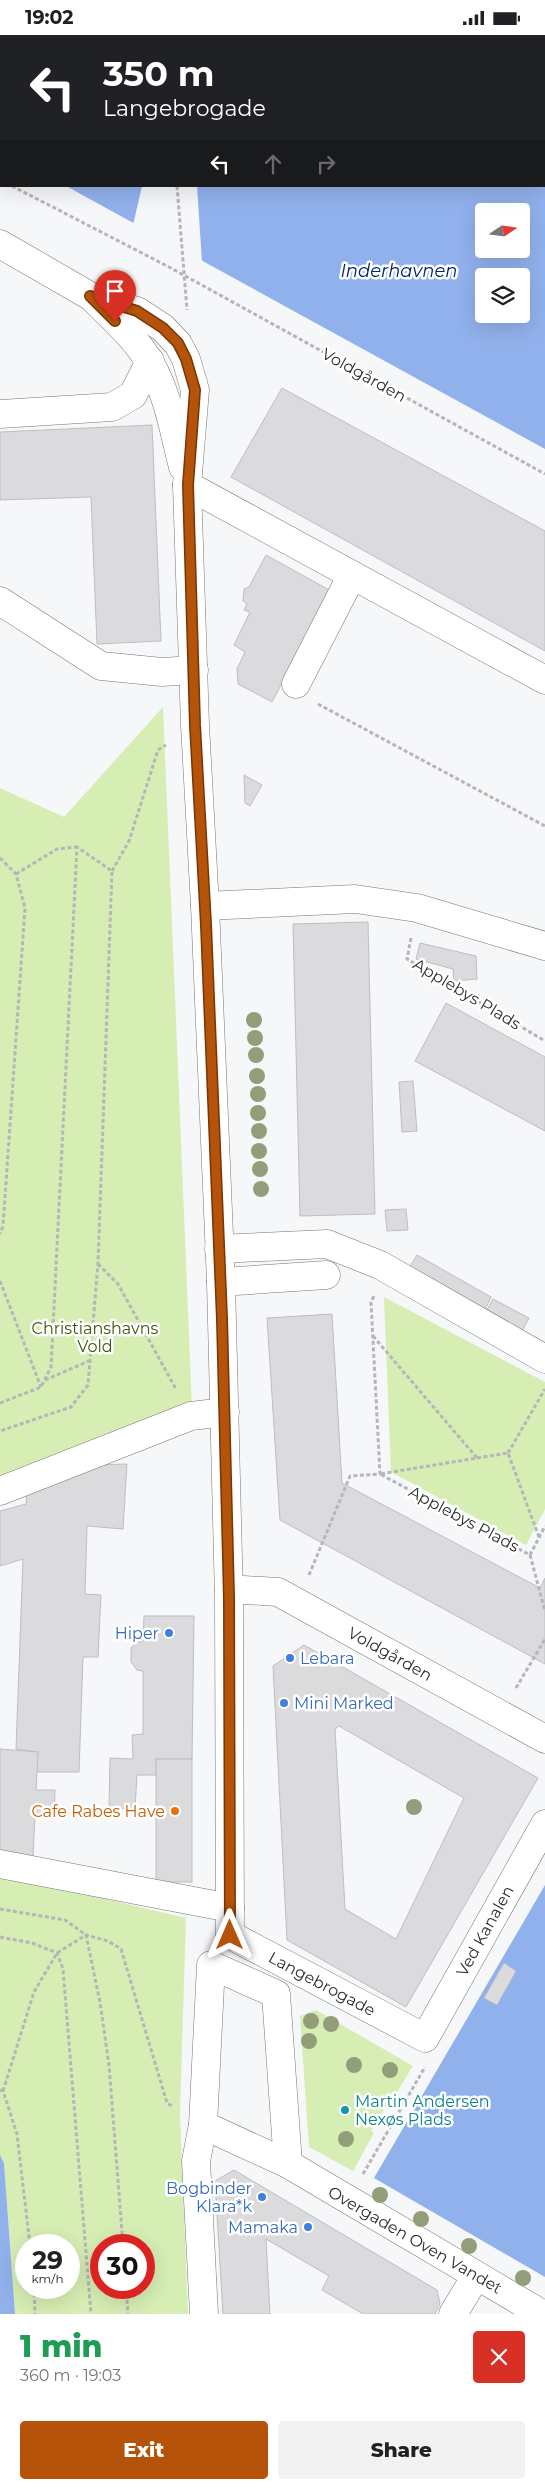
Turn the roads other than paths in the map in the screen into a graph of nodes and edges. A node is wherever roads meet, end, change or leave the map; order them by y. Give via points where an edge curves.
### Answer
1 (0, 244) edge
2 (90, 296) junction
3 (150, 361) junction
4 (0, 414) edge
5 (188, 485) junction
6 (352, 575) junction
7 (0, 601) edge
8 (194, 670) junction
9 (545, 680) edge
10 (296, 684) road end
11 (205, 906) junction
12 (545, 946) edge
13 (219, 1249) junction
14 (326, 1275) dead end
15 (221, 1282) junction
16 (545, 1359) edge
17 (224, 1412) junction
18 (0, 1491) edge
19 (229, 1589) junction
20 (545, 1739) edge
21 (545, 1823) edge
22 (0, 1864) edge
23 (230, 1908) junction
24 (425, 2038) joint
25 (203, 2125) junction
26 (288, 2164) junction
27 (476, 2276) junction
28 (204, 2314) edge
29 (453, 2314) edge
30 (542, 2314) edge

1 - 2 street, Langebrogade
2 - 3 street, Langebrogade
2 - 5 street, Langebrogade via 137,311 163,328 178,343 195,390
3 - 4 street via 133,395 112,407
3 - 5 street, Langebrogade via 162,388
5 - 6 street
5 - 8 street, Langebrogade
6 - 9 street
6 - 10 street
7 - 8 street via 101,666 162,672
8 - 11 street, Langebrogade
11 - 12 street via 355,899 417,908
11 - 13 street, Langebrogade
13 - 15 street, Langebrogade
13 - 16 street via 327,1244 389,1270
14 - 15 street
15 - 17 street, Langebrogade
17 - 18 street via 191,1415
17 - 19 street, Langebrogade
19 - 20 street, Voldgården via 278,1592
19 - 23 street, Langebrogade
21 - 24 street, Ved Kanalen
22 - 23 street
23 - 24 street, Langebrogade via 230,1935
25 - 26 street, Overgaden Oven Vandet
25 - 26 street via 210,1965 276,1993
25 - 28 street via 196,2161
26 - 27 street, Overgaden Oven Vandet
27 - 29 street
27 - 30 street, Overgaden Oven Vandet

